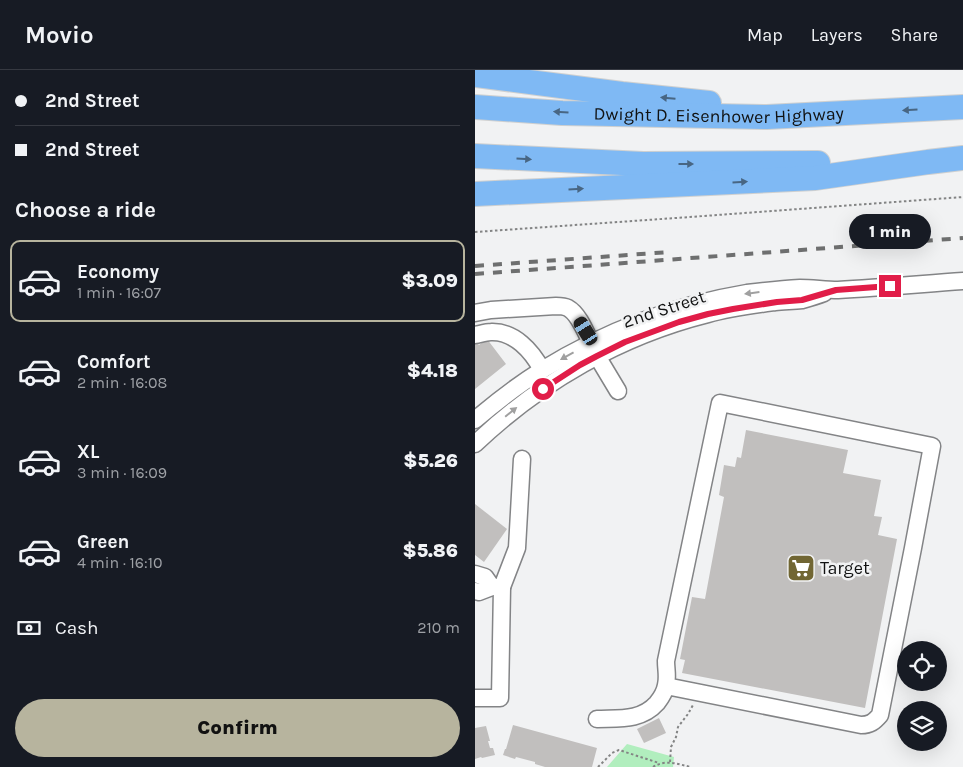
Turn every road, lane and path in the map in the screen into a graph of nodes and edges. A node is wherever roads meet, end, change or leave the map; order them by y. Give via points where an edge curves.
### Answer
1 (475, 75) edge
2 (475, 107) edge
3 (963, 107) edge
4 (767, 117) junction
5 (475, 156) edge
6 (963, 156) edge
7 (475, 194) edge
8 (963, 197) edge
9 (475, 232) edge
10 (963, 281) edge
11 (475, 313) edge
12 (475, 335) edge
13 (594, 350) junction
14 (542, 370) junction
15 (618, 391) dead end
16 (475, 420) edge
17 (475, 444) edge
18 (522, 458) dead end
19 (475, 574) edge
20 (497, 587) junction
21 (475, 591) edge
22 (666, 686) junction
23 (695, 692) junction
24 (475, 698) edge
25 (597, 719) dead end
26 (670, 762) junction
27 (659, 763) junction
28 (598, 767) edge
29 (653, 767) edge
30 (691, 767) edge

4 -> 1 highway via 703,101
4 -> 2 highway, Dwight D. Eisenhower Highway via 562,113
3 -> 4 highway, Dwight D. Eisenhower Highway
5 -> 6 highway via 643,164 825,163
7 -> 6 highway via 815,178
8 - 9 path
10 - 13 street, 2nd Street via 836,290 802,300 708,314
11 - 13 street via 565,306 575,314
12 - 14 street via 490,332 514,338 525,346
13 -> 14 street, 2nd Street
13 - 15 street
17 -> 13 street, 2nd Street via 515,408 572,370
14 - 16 street, 2nd Street
18 - 20 street via 517,548
19 - 20 street via 485,577
20 - 21 street
20 - 24 street via 500,698
22 - 23 street
22 - 23 street via 667,661 720,403 932,446 880,715 876,720 861,725
22 - 25 street via 654,706 640,716
23 - 26 path via 693,706 678,727
26 - 27 path
26 - 30 path
27 - 28 path via 619,750
27 - 29 path

